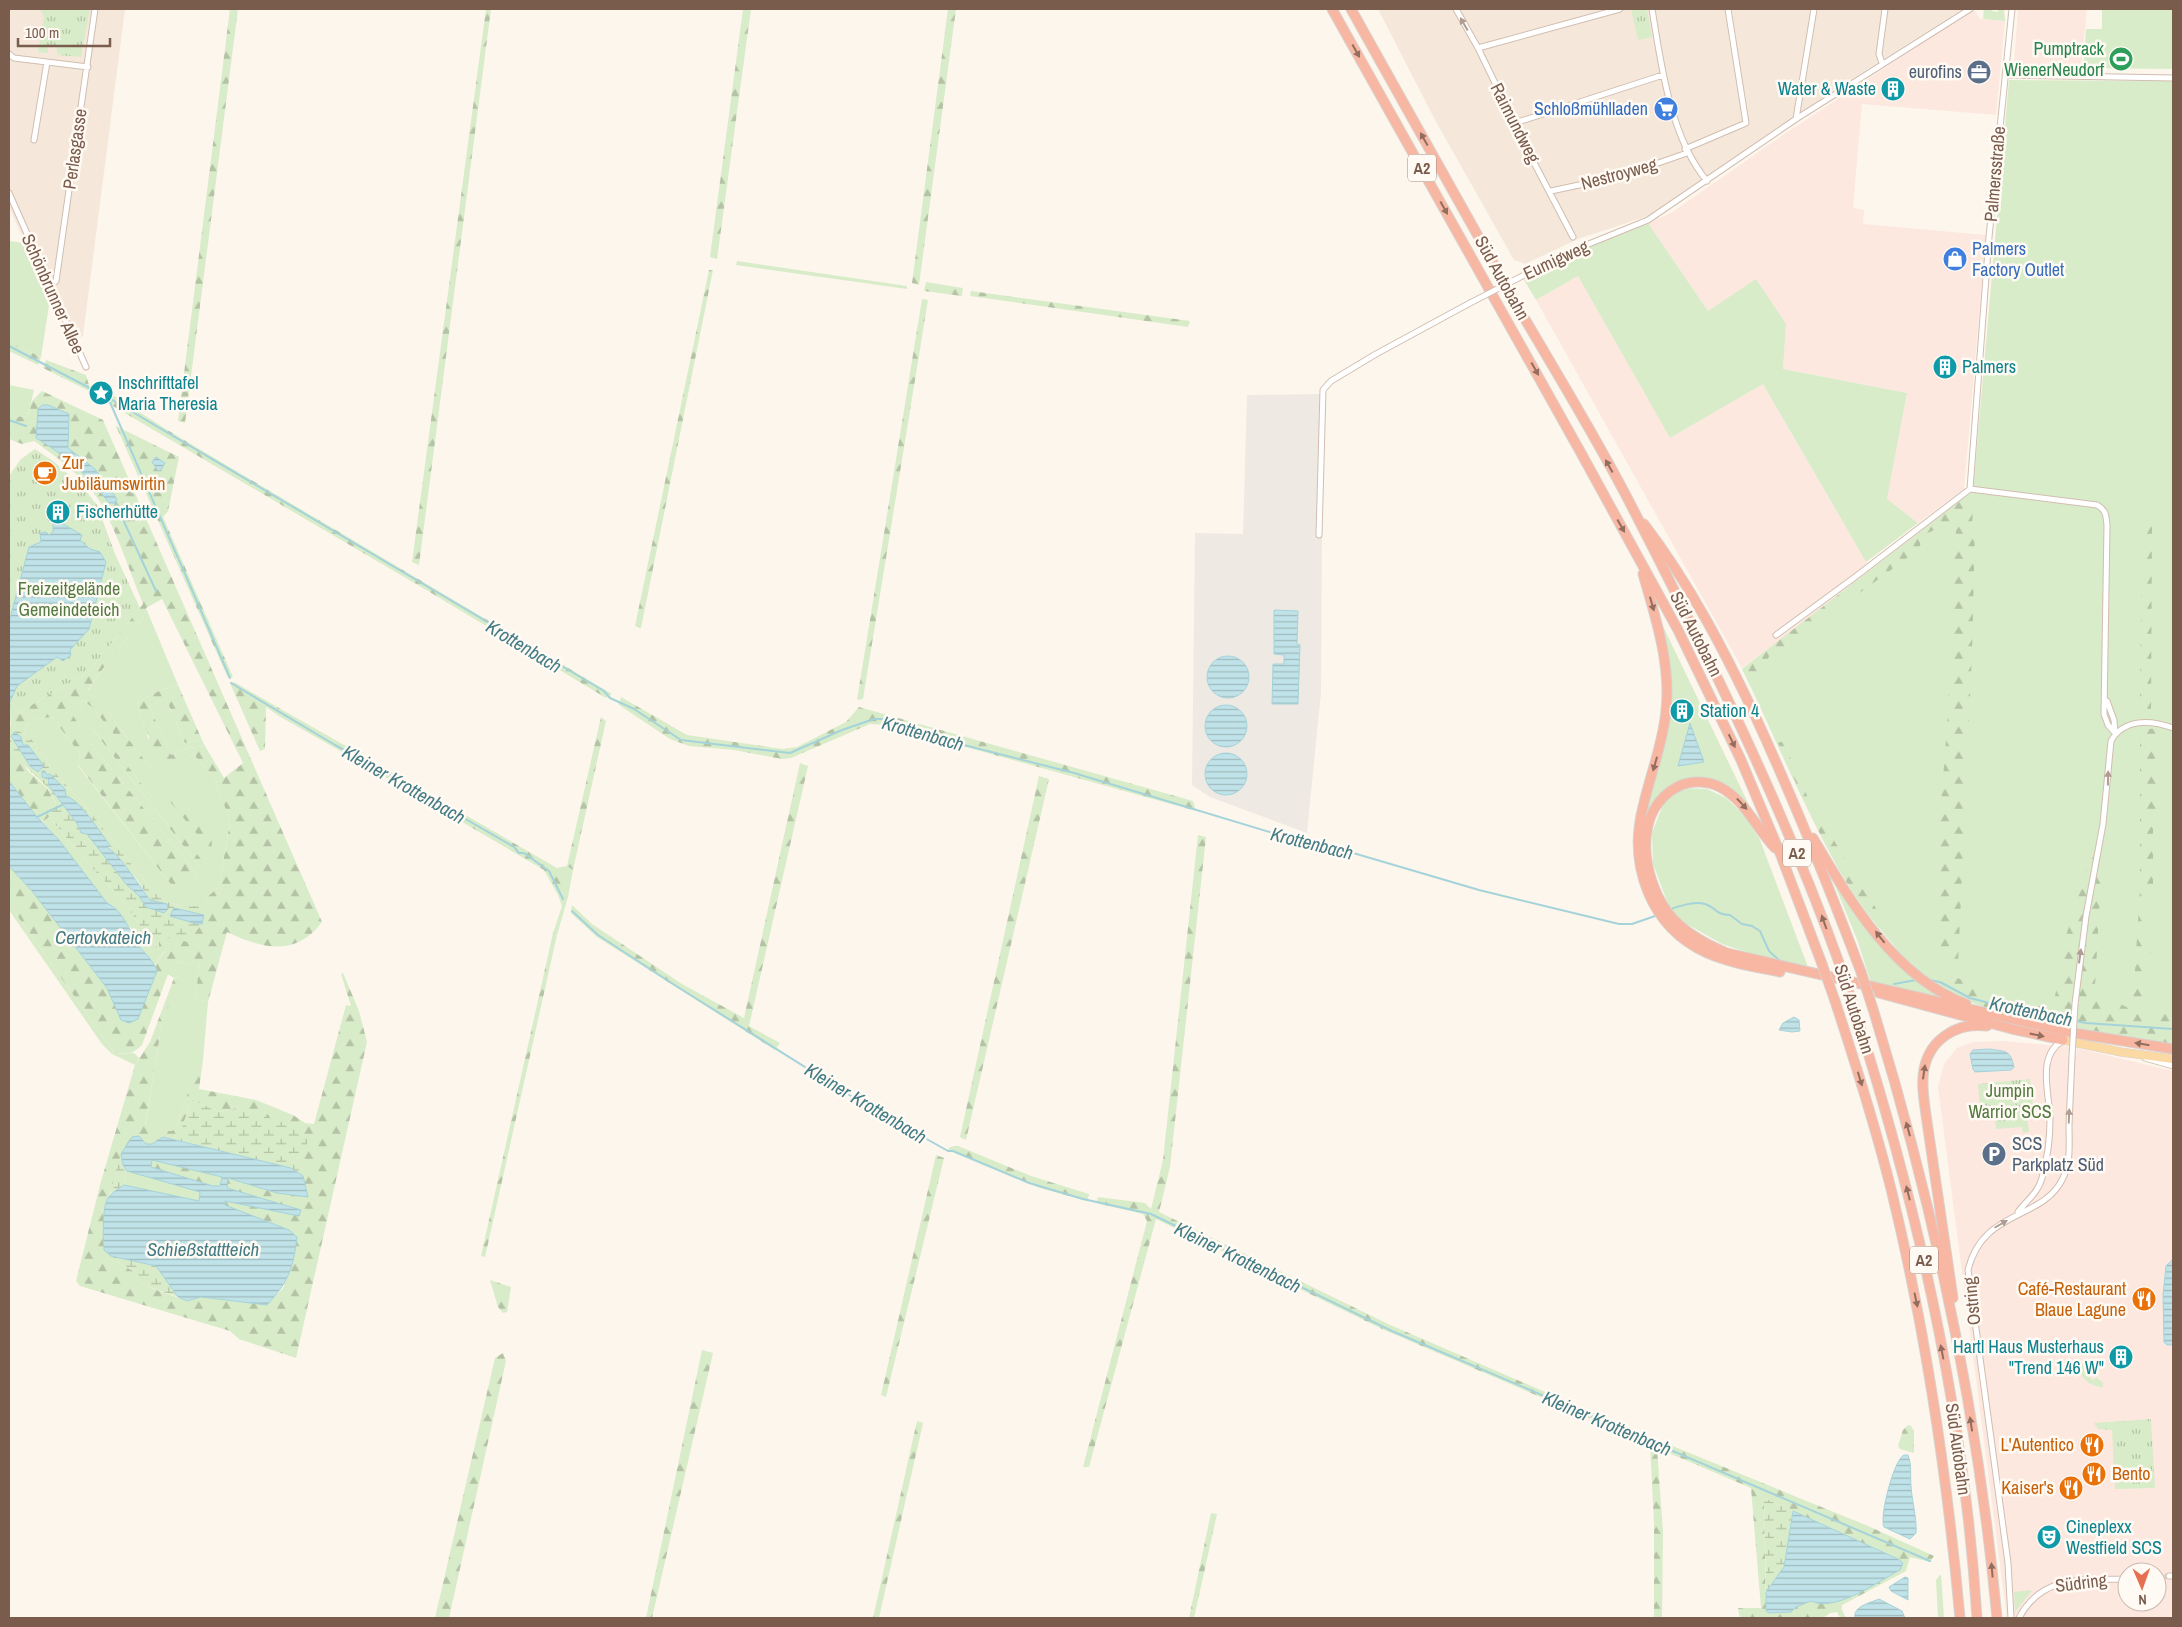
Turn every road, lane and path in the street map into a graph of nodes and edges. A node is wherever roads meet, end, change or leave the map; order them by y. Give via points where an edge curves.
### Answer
1 (95, 9) edge
2 (1332, 9) edge
3 (1351, 9) edge
4 (1456, 9) edge
5 (1620, 9) edge
6 (1652, 9) edge
7 (1728, 9) edge
8 (1814, 9) edge
9 (1885, 9) edge
10 (1970, 9) edge
11 (2012, 9) edge
12 (1478, 48) junction
13 (9, 54) edge
14 (11, 59) edge
15 (48, 62) junction
16 (1882, 63) junction
17 (88, 67) junction
18 (1663, 75) junction
19 (2005, 75) junction
20 (2173, 78) edge
21 (1796, 118) junction
22 (1515, 123) junction
23 (34, 140) dead end
24 (1686, 151) junction
25 (1707, 181) junction
26 (1551, 191) junction
27 (9, 193) edge
28 (1573, 237) dead end
29 (49, 286) junction
30 (86, 367) dead end
31 (1970, 489) junction
32 (1633, 508) junction
33 (1319, 535) dead end
34 (1639, 557) junction
35 (1776, 635) dead end
36 (2173, 728) edge
37 (2115, 733) junction
38 (1802, 820) junction
39 (1780, 853) junction
40 (1659, 907) junction
41 (1672, 924) junction
42 (2004, 1018) junction
43 (2012, 1029) junction
44 (2062, 1040) junction
45 (2173, 1049) edge
46 (2121, 1052) junction
47 (2173, 1058) edge
48 (2173, 1066) edge
49 (2017, 1215) junction
50 (1959, 1348) junction
51 (2117, 1579) edge
52 (1960, 1618) edge
53 (1976, 1618) edge
54 (1997, 1618) edge
55 (2011, 1618) edge
56 (2019, 1618) edge

1 - 17 street, Perlasgasse
2 -> 34 highway, Süd Autobahn / A2
32 -> 3 highway, Süd Autobahn / A2
12 -> 4 street, Raimundweg
5 - 12 street
6 - 18 street
7 - 24 street, Nestroyweg via 1746,123
8 - 21 street
9 - 16 street via 1879,54
10 - 16 street, Eumigweg
11 - 19 street, Palmersstraße
12 - 22 street, Raimundweg
13 - 14 street
14 - 15 street
15 - 17 street
15 - 23 street
16 - 21 street, Eumigweg
17 - 29 street, Perlasgasse via 56,281
18 - 22 street
18 - 24 street
19 - 20 street
19 - 31 street, Palmersstraße
21 - 25 street, Eumigweg
22 - 26 street, Raimundweg
24 - 25 street
24 - 26 street, Nestroyweg via 1621,176
25 - 33 street, Eumigweg, bridge via 1648,220 1568,252 1331,381 1323,390
26 - 28 street, Raimundweg
27 - 29 street, Schönbrunner Allee
29 - 30 street, Schönbrunner Allee
31 - 35 street
31 - 37 street via 2090,503 2103,508 2107,524 2106,719
32 - 38 highway via 1662,547 1717,639
53 -> 32 highway, Süd Autobahn / A2, bridge via 1960,1460 1929,1284 1882,1098 1813,892 1748,740
34 -> 39 highway, Süd Autobahn / A2 via 1741,760
34 -> 40 highway via 1661,638 1667,688 1662,737 1642,807 1638,837 1644,884
36 - 37 street via 2144,722 2123,727
49 -> 37 street, Ostring, bridge via 2052,1193 2063,1179 2068,1160 2075,1004 2108,788 2109,754
42 -> 38 highway via 1959,1001 1913,972 1855,906
50 -> 38 highway, bridge via 1894,1078 1861,972
40 -> 39 highway via 1648,865 1647,829 1651,814 1670,790 1701,782 1718,786 1734,796
39 -> 52 highway, Süd Autobahn / A2, bridge via 1835,1001 1892,1193 1936,1413 1948,1492
40 - 41 highway
41 - 42 highway via 1727,953
41 - 43 highway via 1688,942 1726,961 1876,992
45 -> 42 highway
43 -> 44 highway
50 -> 43 highway via 1926,1115 1924,1070 1928,1054 1937,1041 1951,1032 1966,1026 1983,1025
44 - 46 main road
44 - 49 street via 2052,1050 2047,1064 2050,1121 2042,1180
46 - 47 main road
46 - 48 street
55 -> 49 street, Ostring via 2008,1564 1968,1270 1981,1239
54 -> 50 highway via 1990,1549
51 - 56 street, Südring via 2063,1583 2047,1588 2030,1600

